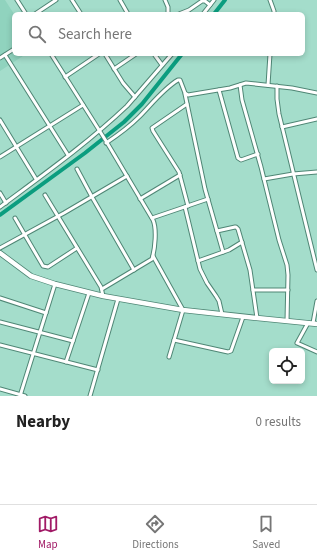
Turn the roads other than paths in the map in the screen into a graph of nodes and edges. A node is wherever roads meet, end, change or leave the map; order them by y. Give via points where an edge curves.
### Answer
1 (17, 0) edge
2 (56, 0) edge
3 (72, 0) edge
4 (120, 0) edge
5 (165, 0) edge
6 (214, 0) edge
7 (270, 0) edge
8 (210, 5) junction
9 (25, 12) edge
10 (38, 12) edge
11 (80, 12) edge
12 (127, 12) edge
13 (168, 12) edge
14 (184, 12) edge
15 (205, 12) edge
16 (274, 12) edge
17 (12, 50) edge
18 (5, 55) junction
19 (52, 56) edge
20 (96, 56) edge
21 (106, 56) edge
22 (133, 56) edge
23 (155, 56) edge
24 (170, 56) edge
25 (270, 56) edge
26 (0, 58) edge
27 (162, 65) junction
28 (114, 69) junction
29 (65, 77) junction
30 (240, 85) junction
31 (268, 85) junction
32 (277, 86) junction
33 (219, 90) junction
34 (317, 93) edge
35 (185, 94) junction
36 (135, 97) junction
37 (187, 104) junction
38 (83, 105) junction
39 (317, 119) edge
40 (0, 120) edge
41 (50, 126) junction
42 (282, 127) junction
43 (99, 132) junction
44 (106, 142) junction
45 (16, 147) junction
46 (258, 154) junction
47 (68, 155) junction
48 (0, 157) edge
49 (77, 169) dead end
50 (317, 172) edge
51 (293, 174) junction
52 (180, 175) junction
53 (127, 176) junction
54 (264, 179) junction
55 (36, 180) junction
56 (0, 193) edge
57 (45, 195) dead end
58 (92, 197) junction
59 (140, 199) junction
60 (208, 199) junction
61 (6, 203) junction
62 (187, 206) junction
63 (0, 207) edge
64 (58, 217) junction
65 (15, 218) dead end
66 (152, 218) junction
67 (217, 231) junction
68 (25, 234) junction
69 (242, 242) junction
70 (0, 248) edge
71 (78, 248) junction
72 (223, 252) junction
73 (0, 254) edge
74 (153, 256) junction
75 (198, 261) junction
76 (134, 270) junction
77 (317, 270) edge
78 (56, 284) junction
79 (102, 289) junction
80 (253, 290) junction
81 (288, 290) junction
82 (89, 293) junction
83 (103, 296) junction
84 (0, 298) edge
85 (118, 299) junction
86 (317, 301) edge
87 (183, 310) junction
88 (46, 312) junction
89 (222, 314) junction
90 (243, 317) junction
91 (257, 318) junction
92 (287, 321) junction
93 (0, 322) edge
94 (313, 323) edge
95 (40, 332) junction
96 (174, 340) junction
97 (73, 341) junction
98 (0, 345) edge
99 (317, 352) edge
100 (33, 354) junction
101 (169, 357) dead end
102 (66, 362) junction
103 (98, 370) junction
104 (0, 389) edge
105 (20, 395) edge
106 (25, 396) edge
107 (90, 396) edge

1 - 9 street
2 - 10 street
3 - 11 street
4 - 12 street
5 - 13 street
6 - 8 street
7 - 16 street
8 - 14 street via 202,1
8 - 15 street
17 - 18 street
18 - 26 street
18 - 41 street
19 - 29 street
20 - 29 street
21 - 28 street
22 - 28 street
23 - 27 street
24 - 27 street
25 - 31 street
27 - 36 street
28 - 36 street
29 - 38 street
30 - 31 street
30 - 33 street
30 - 46 street
31 - 32 street
32 - 34 street
32 - 42 street
33 - 35 street
33 - 46 street via 238,158 241,160
35 - 37 street
35 - 44 street via 180,80 176,80 131,125
36 - 43 street
37 - 52 street via 152,128
37 - 60 street
38 - 41 street
38 - 43 street
39 - 42 street
40 - 45 street
41 - 45 street
41 - 47 street
42 - 51 street
43 - 44 street
43 - 47 street
44 - 53 street
45 - 48 street
45 - 55 street
46 - 54 street
47 - 55 street
49 - 58 street
50 - 51 street
51 - 54 street
51 - 77 street
52 - 59 street
52 - 62 street
53 - 58 street
53 - 59 street
54 - 81 street via 287,265
55 - 61 street
56 - 61 street
57 - 64 street
58 - 64 street
58 - 76 street
59 - 66 street
60 - 62 street
60 - 67 street
61 - 63 street
62 - 66 street
62 - 75 street
64 - 68 street
64 - 71 street
65 - 68 street
66 - 74 street via 156,228
67 - 69 street via 236,227
67 - 72 street
68 - 70 street
68 - 71 street via 45,267
69 - 72 street
69 - 80 street
71 - 79 street
72 - 75 street
73 - 78 street via 31,276
74 - 76 street
74 - 87 street
75 - 89 street via 205,279 219,301
76 - 79 street
78 - 82 street
78 - 88 street
79 - 83 street
80 - 81 street
80 - 91 street
81 - 92 street
82 - 83 street
82 - 97 street
83 - 85 street
84 - 88 street
85 - 87 street
85 - 103 street
86 - 94 street
87 - 89 street
87 - 96 street
88 - 95 street
89 - 90 street
90 - 91 street
90 - 96 street via 230,352
91 - 92 street
92 - 94 street
93 - 95 street
94 - 99 street via 297,343
95 - 97 street
95 - 100 street
96 - 101 street
97 - 102 street
98 - 100 street
100 - 102 street
100 - 105 street
102 - 103 street
103 - 107 street
104 - 105 street
105 - 106 street

